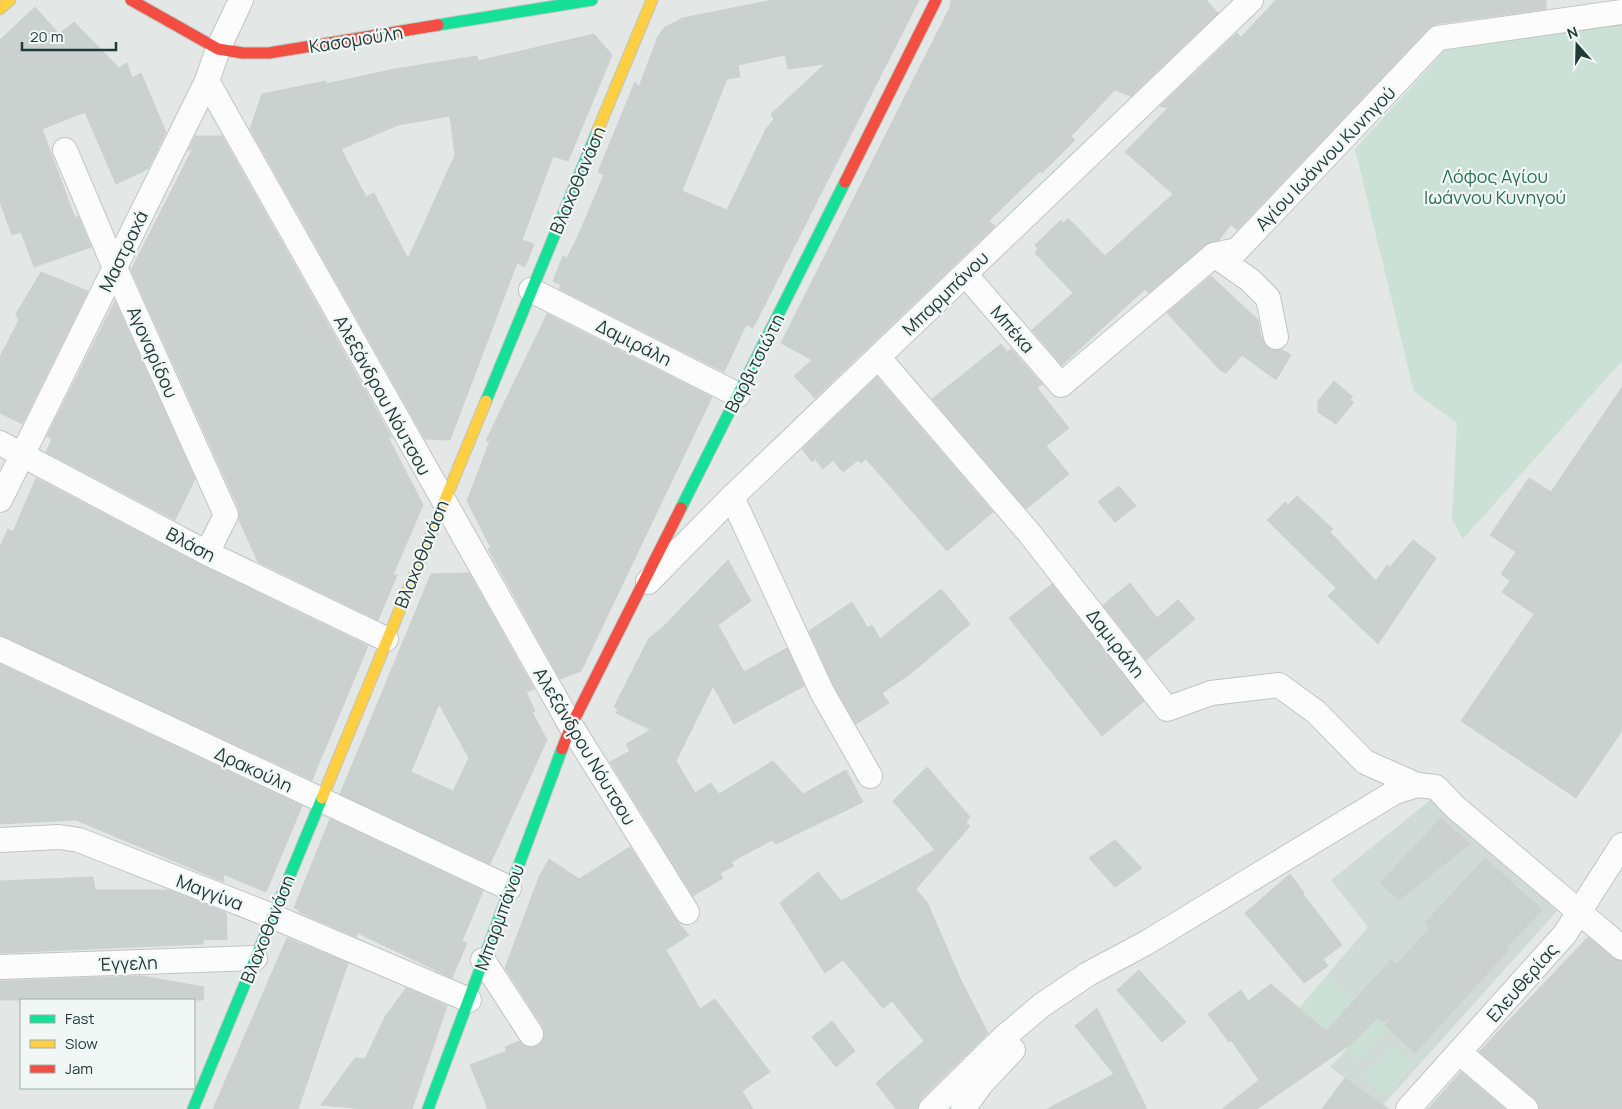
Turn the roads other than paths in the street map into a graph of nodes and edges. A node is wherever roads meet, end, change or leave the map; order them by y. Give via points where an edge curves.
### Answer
1 (10, 0) edge
2 (131, 0) edge
3 (241, 0) edge
4 (592, 0) edge
5 (652, 0) edge
6 (936, 0) edge
7 (1251, 0) edge
8 (0, 9) edge
9 (1622, 12) edge
10 (218, 49) junction
11 (207, 80) junction
12 (65, 150) dead end
13 (1214, 255) junction
14 (115, 268) junction
15 (966, 274) junction
16 (530, 290) junction
17 (1276, 337) dead end
18 (878, 357) junction
19 (1061, 385) joint
20 (738, 395) junction
21 (0, 443) edge
22 (22, 453) junction
23 (732, 497) junction
24 (0, 500) edge
25 (443, 502) junction
26 (207, 553) junction
27 (641, 588) junction
28 (386, 639) junction
29 (0, 649) edge
30 (572, 726) junction
31 (870, 776) dead end
32 (1416, 785) junction
33 (320, 801) junction
34 (0, 840) edge
35 (1622, 845) edge
36 (509, 888) junction
37 (687, 912) dead end
38 (1580, 912) junction
39 (272, 916) junction
40 (1622, 948) edge
41 (255, 958) junction
42 (483, 960) junction
43 (0, 967) edge
44 (1088, 974) junction
45 (469, 1000) junction
46 (531, 1034) dead end
47 (1460, 1053) junction
48 (193, 1109) edge
49 (428, 1109) edge
50 (931, 1109) edge
51 (963, 1109) edge
52 (1408, 1109) edge
53 (1526, 1109) edge

1 - 8 street
2 - 10 street, Κασομούλη
3 - 10 street, Μαστραχά
4 - 10 street, Κασομούλη via 269,53
5 - 16 street, Βλαχοθανάση
6 - 20 street, Βαρβιτσιώτη
7 - 15 street, Μπαρμπάνου
9 - 13 street, Αγίου Ιωάννου Κυνηγού via 1438,38 1236,250
10 - 11 street, Μαστραχά
11 - 14 street, Μαστραχά
11 - 25 street, Αλεξάνδρου Νόυτσου
12 - 14 street, Αγοναρίδου
13 - 17 street via 1250,280 1268,298
13 - 19 street, Αγίου Ιωάννου Κυνηγού
14 - 22 street, Μαστραχά
14 - 26 street, Αγοναρίδου via 226,515
15 - 18 street, Μπαρμπάνου
15 - 19 street, Μπέκα
16 - 20 street, Δαμιράλη
16 - 25 street, Βλαχοθανάση
18 - 23 street, Μπαρμπάνου
18 - 32 street, Δαμιράλη via 1030,534 1167,709 1211,693 1279,685 1316,712 1365,762
20 - 27 street, Βαρβιτσιώτη
21 - 22 street, Βλάση
22 - 24 street, Μαστραχά
22 - 26 street, Βλάση
23 - 27 street, Μπαρμπάνου
23 - 31 street via 822,692
25 - 28 street, Βλαχοθανάση
25 - 30 street, Αλεξάνδρου Νόυτσου
26 - 28 street, Βλάση
27 - 30 street, Βαρβιτσιώτη
28 - 33 street, Βλαχοθανάση
29 - 33 street, Δρακούλη
30 - 36 street, Μπαρμπάνου
30 - 37 street, Αλεξάνδρου Νόυτσου
32 - 38 street via 1436,787 1455,807
32 - 44 street via 1395,792 1163,933
33 - 36 street, Δρακούλη
33 - 39 street, Βλαχοθανάση
34 - 39 street, Μαγγίνα via 59,837 79,840
35 - 38 street, Ελευθερίας
36 - 42 street, Μπαρμπάνου
38 - 40 street
38 - 47 street, Ελευθερίας via 1565,934
39 - 41 street, Βλαχοθανάση
39 - 45 street, Μαγγίνα
41 - 43 street, Έγγελη
41 - 48 street, Βλαχοθανάση
42 - 45 street, Μπαρμπάνου
42 - 46 street
44 - 50 street via 1042,1005 1003,1038
44 - 51 street via 982,1083
45 - 49 street, Μπαρμπάνου
47 - 52 street, Ελευθερίας
47 - 53 street

